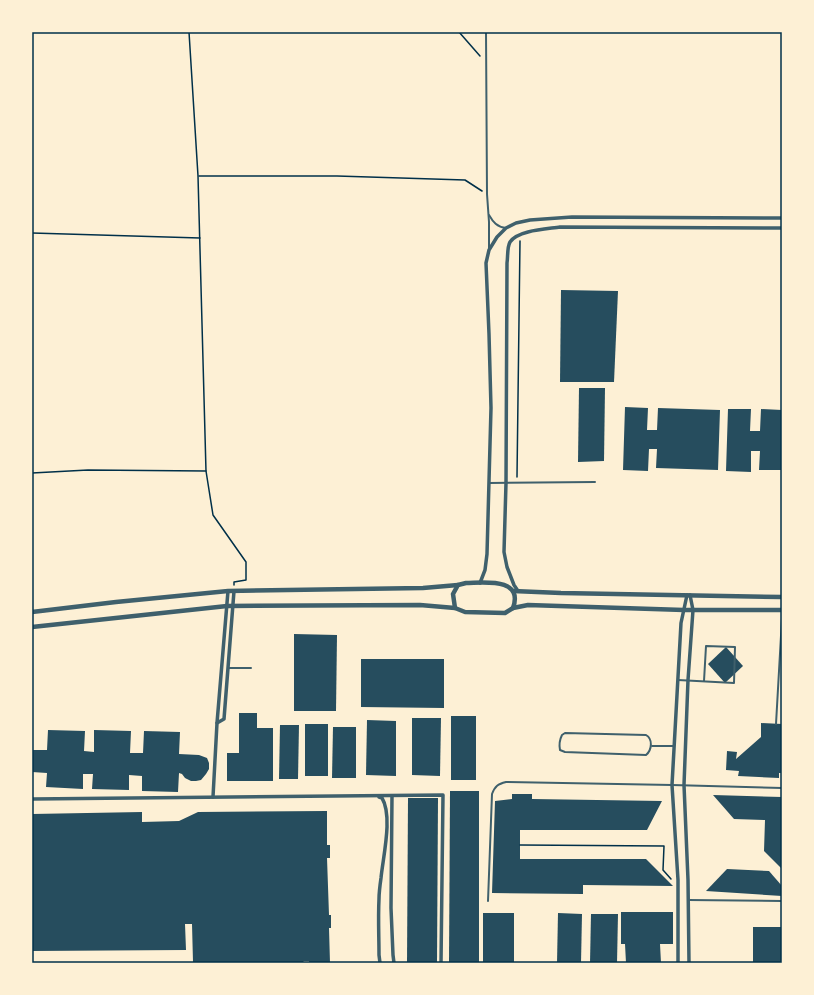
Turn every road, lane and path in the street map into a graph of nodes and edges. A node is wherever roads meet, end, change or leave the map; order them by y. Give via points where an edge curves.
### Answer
1 (189, 32) edge
2 (459, 32) edge
3 (486, 32) edge
4 (486, 63) junction
5 (198, 176) junction
6 (487, 194) junction
7 (488, 214) junction
8 (782, 218) edge
9 (506, 228) junction
10 (782, 228) edge
11 (32, 233) edge
12 (520, 235) junction
13 (200, 238) junction
14 (489, 250) junction
15 (206, 471) junction
16 (32, 473) edge
17 (595, 482) dead end
18 (489, 483) junction
19 (506, 483) junction
20 (517, 483) junction
21 (480, 583) junction
22 (458, 585) junction
23 (228, 591) junction
24 (234, 591) junction
25 (516, 591) junction
26 (689, 595) junction
27 (782, 597) edge
28 (227, 606) junction
29 (233, 606) junction
30 (455, 608) junction
31 (513, 608) junction
32 (684, 610) junction
33 (693, 610) junction
34 (782, 610) edge
35 (32, 612) edge
36 (782, 618) edge
37 (32, 627) edge
38 (228, 668) junction
39 (251, 668) dead end
40 (678, 680) junction
41 (688, 680) junction
42 (704, 681) junction
43 (217, 723) junction
44 (776, 724) dead end
45 (651, 746) junction
46 (674, 746) junction
47 (672, 785) junction
48 (684, 785) junction
49 (782, 788) edge
50 (374, 796) junction
51 (392, 796) junction
52 (213, 797) junction
53 (32, 798) edge
54 (520, 845) dead end
55 (673, 880) dead end
56 (688, 900) junction
57 (488, 901) dead end
58 (782, 901) edge
59 (380, 963) edge
60 (394, 963) edge
61 (441, 963) edge
62 (678, 963) edge
63 (689, 963) edge

1 - 5 path
2 - 4 path
3 - 4 lane
4 - 6 lane
5 - 6 path via 337,176 465,180
5 - 13 path
6 - 7 lane
7 - 9 lane via 496,224
7 - 14 lane
8 - 9 street via 572,216 530,220
9 - 14 street
10 - 12 street via 560,227
11 - 13 path
12 - 19 street via 510,243 507,263
12 - 20 path
13 - 15 path
14 - 18 street via 486,263 491,408
15 - 16 path via 88,470
15 - 24 path via 213,515 246,562 246,580 234,582
17 - 20 lane
18 - 19 lane
18 - 21 street via 487,554
19 - 20 lane
19 - 25 street via 504,552
21 - 22 street
21 - 25 street via 500,583
22 - 24 street via 423,588
22 - 30 street via 453,594
23 - 24 street
23 - 28 street
23 - 35 street
24 - 29 street
25 - 26 street
25 - 31 street
26 - 27 street
26 - 32 street
26 - 33 street
28 - 29 street
28 - 37 street
28 - 43 street
29 - 30 street via 420,605
29 - 38 street
30 - 31 street via 465,612 505,613
31 - 32 street via 528,605
32 - 33 street
32 - 40 street
33 - 34 street
33 - 41 street
36 - 44 lane
38 - 39 lane
38 - 43 street via 224,719
40 - 41 lane
40 - 46 street
41 - 42 lane
41 - 48 street
42 - 42 lane via 734,683 735,647 706,646
43 - 52 street
45 - 45 lane via 651,739 646,735 565,733 560,738 560,750 565,752 646,755 649,754
45 - 46 lane
46 - 47 street
47 - 48 lane
47 - 57 lane via 506,782 499,784 492,794
47 - 62 street via 678,880
48 - 49 lane
48 - 56 street
50 - 51 street
50 - 52 street
50 - 59 street via 382,798 385,803 387,836 379,899
51 - 60 street
51 - 61 street via 443,795
52 - 53 street
54 - 55 path via 664,846 663,870
56 - 58 lane
56 - 63 street

